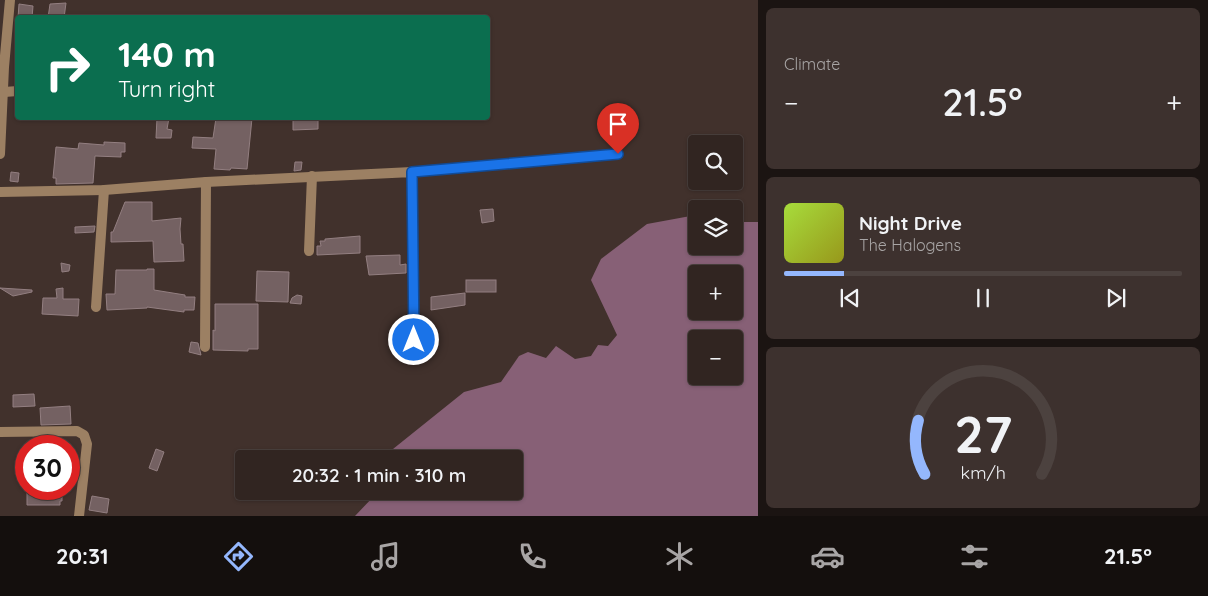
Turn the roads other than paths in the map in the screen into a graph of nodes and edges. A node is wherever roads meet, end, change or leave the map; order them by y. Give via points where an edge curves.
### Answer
1 (10, 0) edge
2 (2, 67) edge
3 (15, 91) edge
4 (4, 92) junction
5 (0, 154) edge
6 (618, 154) dead end
7 (412, 172) junction
8 (312, 176) junction
9 (206, 182) junction
10 (104, 190) junction
11 (0, 192) edge
12 (309, 251) dead end
13 (96, 307) dead end
14 (414, 340) dead end
15 (205, 347) dead end
16 (0, 432) edge
17 (79, 516) edge

1 - 2 street
2 - 4 street
3 - 4 street
4 - 5 street
6 - 7 street
7 - 8 street
7 - 14 street
8 - 9 street
8 - 12 street
9 - 10 street
9 - 15 street
10 - 11 street
10 - 13 street
16 - 17 street via 77,431 84,435 87,444

